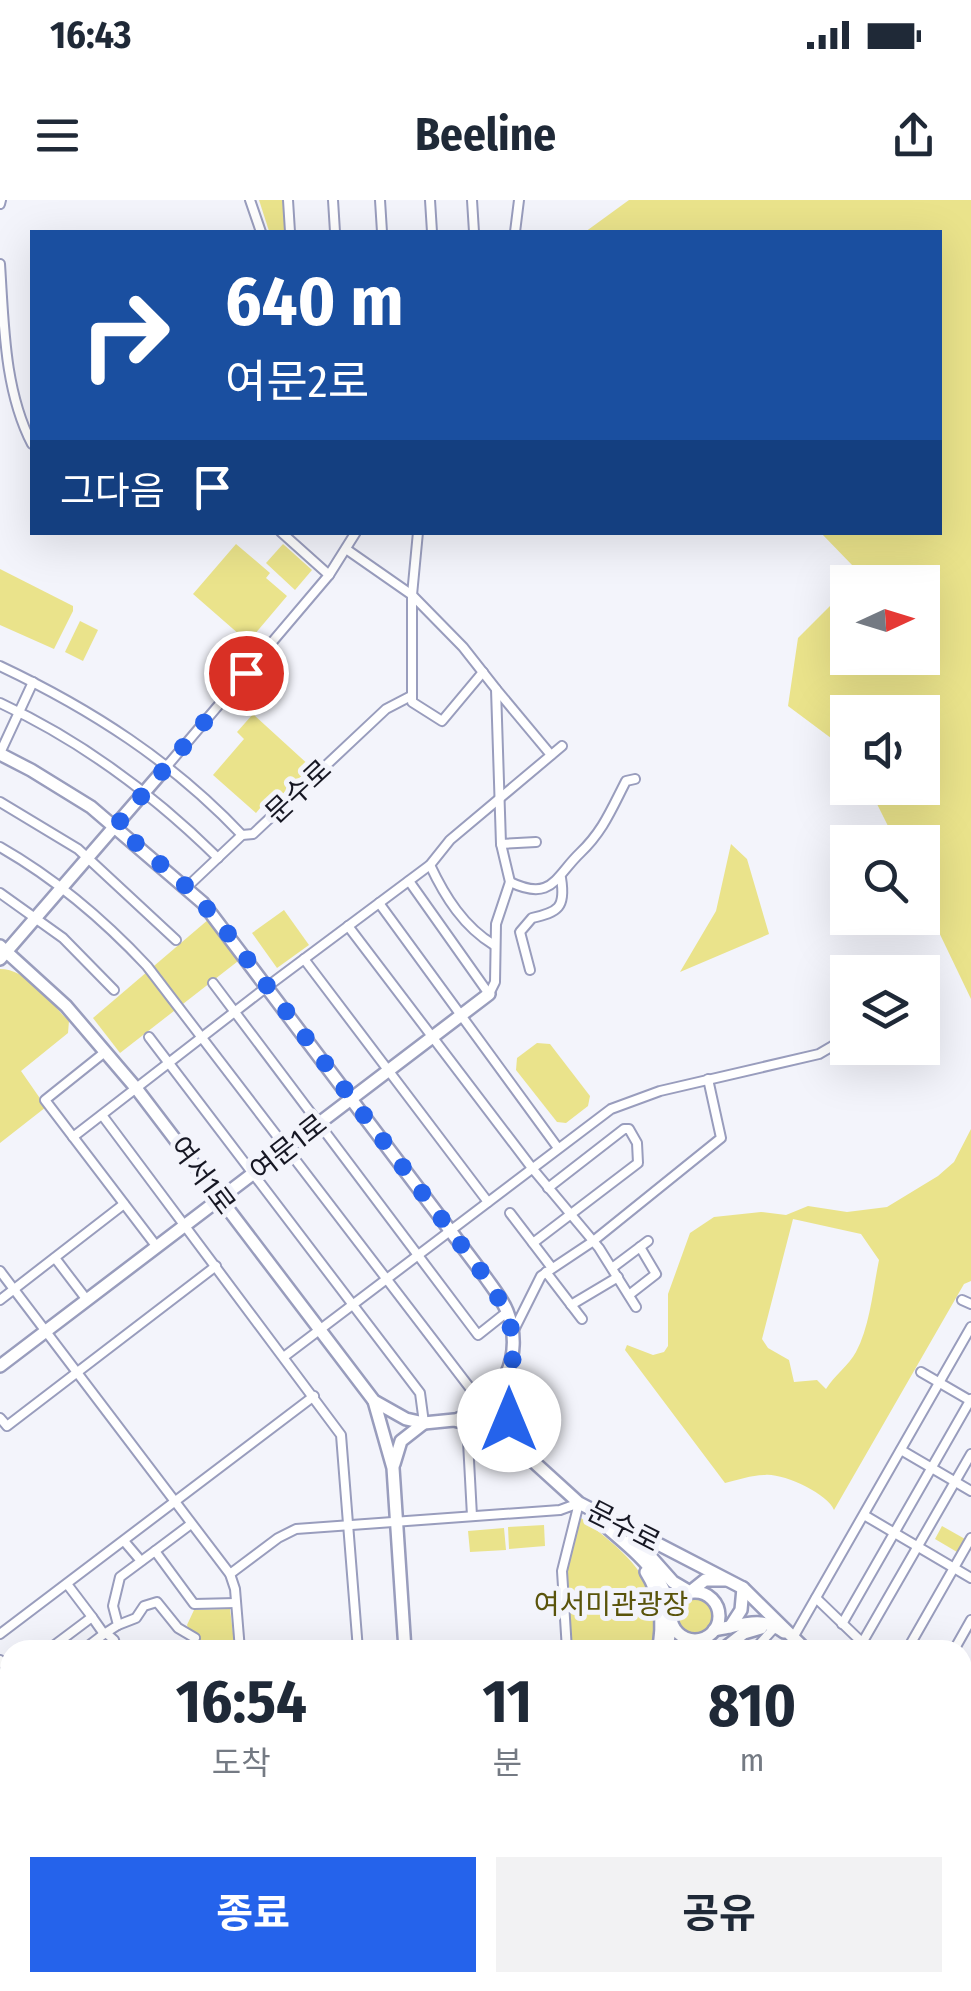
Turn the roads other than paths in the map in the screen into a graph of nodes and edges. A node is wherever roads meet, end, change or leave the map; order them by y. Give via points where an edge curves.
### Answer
1 (250, 200) edge
2 (288, 200) edge
3 (333, 200) edge
4 (380, 200) edge
5 (430, 200) edge
6 (472, 200) edge
7 (518, 200) edge
8 (260, 230) edge
9 (290, 230) edge
10 (335, 230) edge
11 (382, 230) edge
12 (432, 230) edge
13 (474, 230) edge
14 (515, 230) edge
15 (0, 264) edge
16 (30, 439) edge
17 (284, 535) edge
18 (354, 535) edge
19 (418, 535) edge
20 (346, 549) junction
21 (328, 576) junction
22 (412, 595) junction
23 (0, 666) edge
24 (483, 672) junction
25 (33, 682) junction
26 (496, 690) junction
27 (412, 696) junction
28 (0, 703) edge
29 (18, 712) junction
30 (562, 746) dead end
31 (0, 754) edge
32 (551, 756) junction
33 (167, 766) junction
34 (635, 779) dead end
35 (144, 792) junction
36 (502, 800) junction
37 (0, 802) edge
38 (116, 826) junction
39 (242, 835) junction
40 (536, 842) dead end
41 (501, 844) junction
42 (0, 847) edge
43 (89, 858) junction
44 (218, 858) junction
45 (430, 865) junction
46 (561, 878) junction
47 (409, 881) junction
48 (510, 882) junction
49 (187, 887) junction
50 (64, 888) junction
51 (0, 894) edge
52 (379, 903) junction
53 (38, 918) junction
54 (348, 926) junction
55 (176, 940) dead end
56 (494, 945) junction
57 (3, 952) edge
58 (304, 959) junction
59 (530, 970) dead end
60 (213, 983) dead end
61 (268, 986) junction
62 (114, 990) dead end
63 (489, 994) junction
64 (234, 1012) junction
65 (462, 1016) junction
66 (150, 1036) dead end
67 (202, 1036) junction
68 (433, 1038) junction
69 (830, 1047) edge
70 (105, 1052) junction
71 (170, 1062) junction
72 (388, 1071) junction
73 (708, 1079) junction
74 (136, 1088) junction
75 (352, 1098) junction
76 (102, 1114) junction
77 (318, 1123) junction
78 (73, 1137) junction
79 (286, 1148) junction
80 (558, 1148) junction
81 (532, 1168) junction
82 (255, 1172) junction
83 (548, 1188) junction
84 (220, 1198) junction
85 (488, 1202) junction
86 (124, 1204) junction
87 (510, 1214) dead end
88 (570, 1215) junction
89 (185, 1225) junction
90 (452, 1230) junction
91 (592, 1242) junction
92 (533, 1243) junction
93 (156, 1247) junction
94 (418, 1256) junction
95 (55, 1258) junction
96 (216, 1266) junction
97 (612, 1268) junction
98 (549, 1270) junction
99 (0, 1271) edge
100 (618, 1277) junction
101 (387, 1280) junction
102 (14, 1290) junction
103 (629, 1295) junction
104 (0, 1300) edge
105 (88, 1300) junction
106 (356, 1304) junction
107 (571, 1305) junction
108 (636, 1308) dead end
109 (507, 1312) junction
110 (582, 1319) dead end
111 (971, 1327) edge
112 (320, 1330) junction
113 (46, 1332) junction
114 (512, 1334) junction
115 (284, 1356) junction
116 (0, 1366) edge
117 (76, 1372) junction
118 (922, 1372) dead end
119 (508, 1374) junction
120 (939, 1383) junction
121 (314, 1396) junction
122 (374, 1401) junction
123 (971, 1401) edge
124 (482, 1405) junction
125 (0, 1418) edge
126 (460, 1421) junction
127 (424, 1423) junction
128 (901, 1450) junction
129 (527, 1453) junction
130 (971, 1454) edge
131 (393, 1468) junction
132 (932, 1468) junction
133 (955, 1482) junction
134 (971, 1491) edge
135 (175, 1502) junction
136 (579, 1504) junction
137 (864, 1515) junction
138 (472, 1516) junction
139 (396, 1521) junction
140 (191, 1524) junction
141 (350, 1525) junction
142 (612, 1526) junction
143 (894, 1533) junction
144 (971, 1538) edge
145 (124, 1541) junction
146 (918, 1546) junction
147 (154, 1551) junction
148 (141, 1561) junction
149 (954, 1568) junction
150 (230, 1574) junction
151 (971, 1578) edge
152 (67, 1584) junction
153 (735, 1584) junction
154 (690, 1592) junction
155 (816, 1598) junction
156 (236, 1603) junction
157 (768, 1609) junction
158 (92, 1617) junction
159 (671, 1620) junction
160 (842, 1624) junction
161 (118, 1625) junction
162 (735, 1625) junction
163 (776, 1626) junction
164 (714, 1630) junction
165 (105, 1633) junction
166 (0, 1634) edge
167 (195, 1638) dead end
168 (61, 1640) edge
169 (96, 1640) edge
170 (114, 1640) edge
171 (239, 1640) edge
172 (357, 1640) edge
173 (404, 1640) edge
174 (566, 1640) edge
175 (659, 1640) edge
176 (668, 1640) edge
177 (693, 1640) joint
178 (736, 1640) edge
179 (763, 1640) edge
180 (796, 1640) edge
181 (797, 1640) edge
182 (801, 1640) edge
183 (854, 1640) edge
184 (862, 1640) edge
185 (912, 1640) edge

1 - 8 street
2 - 9 street
3 - 10 street
4 - 11 street
5 - 12 street
6 - 13 street
7 - 14 street
15 - 16 street via 12,378
17 - 21 street
18 - 20 street
19 - 22 street
20 - 21 street
20 - 22 street
21 - 33 street
22 - 24 street
22 - 27 street
23 - 25 street
24 - 26 street
24 - 27 street via 442,721
25 - 29 street
25 - 33 street via 86,709
26 - 32 street
26 - 36 street
27 - 39 street, 문수로 via 386,709 253,834
28 - 29 street
29 - 31 street
29 - 35 street
30 - 32 street
31 - 38 street
32 - 36 street
33 - 35 street
33 - 39 street
34 - 46 street via 626,782 595,839
35 - 38 street
35 - 44 street
36 - 41 street
36 - 45 street via 450,840
37 - 43 street
38 - 43 street
38 - 49 street
39 - 44 street, 문수로
40 - 41 street
41 - 48 street
42 - 50 street
43 - 50 street
43 - 55 street
44 - 49 street, 문수로
45 - 47 street
45 - 56 street via 466,923
46 - 48 street via 540,888
46 - 59 street via 558,908 532,918 520,932
47 - 52 street
47 - 63 street
48 - 56 street
49 - 61 street
50 - 53 street
50 - 67 street via 130,948
51 - 53 street
52 - 54 street
52 - 65 street
53 - 57 street
53 - 62 street
54 - 58 street
54 - 68 street
56 - 63 street
57 - 70 street, 여서1로 via 66,1006
58 - 61 street
58 - 72 street
60 - 64 street
61 - 64 street
61 - 75 street
63 - 65 street, 여문1로
64 - 67 street
64 - 77 street
65 - 68 street, 여문1로
65 - 80 street
66 - 71 street
67 - 71 street
67 - 79 street
68 - 72 street, 여문1로
68 - 81 street
69 - 73 street
70 - 74 street, 여서1로
70 - 78 street via 45,1100
71 - 74 street
71 - 82 street
72 - 75 street, 여문1로
72 - 85 street
73 - 80 street via 612,1109
73 - 91 street via 721,1138
74 - 76 street
74 - 84 street, 여서1로
75 - 77 street, 여문1로
75 - 90 street
76 - 78 street
76 - 89 street
77 - 79 street, 여문1로
77 - 94 street
78 - 86 street
79 - 82 street, 여문1로
79 - 101 street
80 - 81 street
81 - 83 street
81 - 85 street
82 - 84 street, 여문1로
82 - 106 street
83 - 88 street
83 - 88 street via 630,1129 638,1163
84 - 89 street, 여문1로
84 - 112 street, 여서1로
85 - 90 street
86 - 93 street
86 - 95 street
87 - 92 street
88 - 91 street
88 - 92 street
89 - 93 street, 여문1로
89 - 96 street
90 - 94 street
90 - 109 street
91 - 97 street
91 - 98 street
92 - 98 street
93 - 105 street, 여문1로
94 - 101 street
94 - 109 street via 478,1335
95 - 102 street
95 - 105 street
96 - 115 street
96 - 117 street
97 - 100 street
97 - 103 street via 644,1244 656,1274
98 - 107 street
98 - 114 street
99 - 102 street
100 - 103 street
100 - 107 street
101 - 106 street
101 - 124 street
102 - 104 street
102 - 113 street
103 - 108 street
105 - 113 street, 여문1로
106 - 112 street
106 - 127 street via 420,1393
107 - 110 street
109 - 114 street
111 - 120 street
112 - 115 street
112 - 122 street, 여서1로
113 - 116 street, 여문1로
113 - 117 street
114 - 119 street
115 - 121 street
117 - 125 street via 7,1426
117 - 135 street
118 - 120 street
119 - 124 street
119 - 129 street via 508,1417
120 - 123 street
120 - 128 street
121 - 135 street
121 - 141 street via 341,1435
122 - 127 street, 여서1로
122 - 131 street
123 - 132 street
124 - 126 street
126 - 127 street
126 - 129 street via 497,1430
126 - 138 street
127 - 131 street via 398,1446
128 - 132 street
128 - 137 street
129 - 136 street, 문수로
130 - 133 street
131 - 139 street
132 - 133 street
132 - 143 street
133 - 134 street
133 - 146 street
135 - 140 street
135 - 145 street
136 - 138 street
136 - 142 street, 문수로
136 - 174 street via 562,1571
137 - 143 street
137 - 155 street
138 - 139 street
139 - 141 street
139 - 173 street
140 - 147 street
140 - 150 street
141 - 150 street via 289,1531
141 - 172 street
142 - 153 street, 문수로
142 - 154 street
142 - 159 street via 662,1584
142 - 175 street via 656,1590
143 - 146 street
143 - 160 street
144 - 149 street
145 - 148 street
145 - 152 street
146 - 149 street
146 - 184 street
147 - 148 street
147 - 156 street via 194,1604
148 - 161 street via 118,1579
149 - 151 street
149 - 185 street
150 - 156 street
152 - 158 street
152 - 166 street
153 - 154 street via 705,1580
153 - 157 street, 문수로
153 - 162 street via 741,1610
154 - 159 street via 677,1600
154 - 164 street via 715,1602
155 - 160 street
155 - 182 street
156 - 171 street
157 - 162 street
157 - 181 street, 문수로
158 - 165 street
158 - 168 street
159 - 176 street
159 - 177 street
160 - 183 street
161 - 165 street
161 - 167 street via 157,1602
162 - 163 street
162 - 164 street
163 - 178 street
163 - 179 street
163 - 180 street
164 - 177 street
165 - 169 street
165 - 170 street

